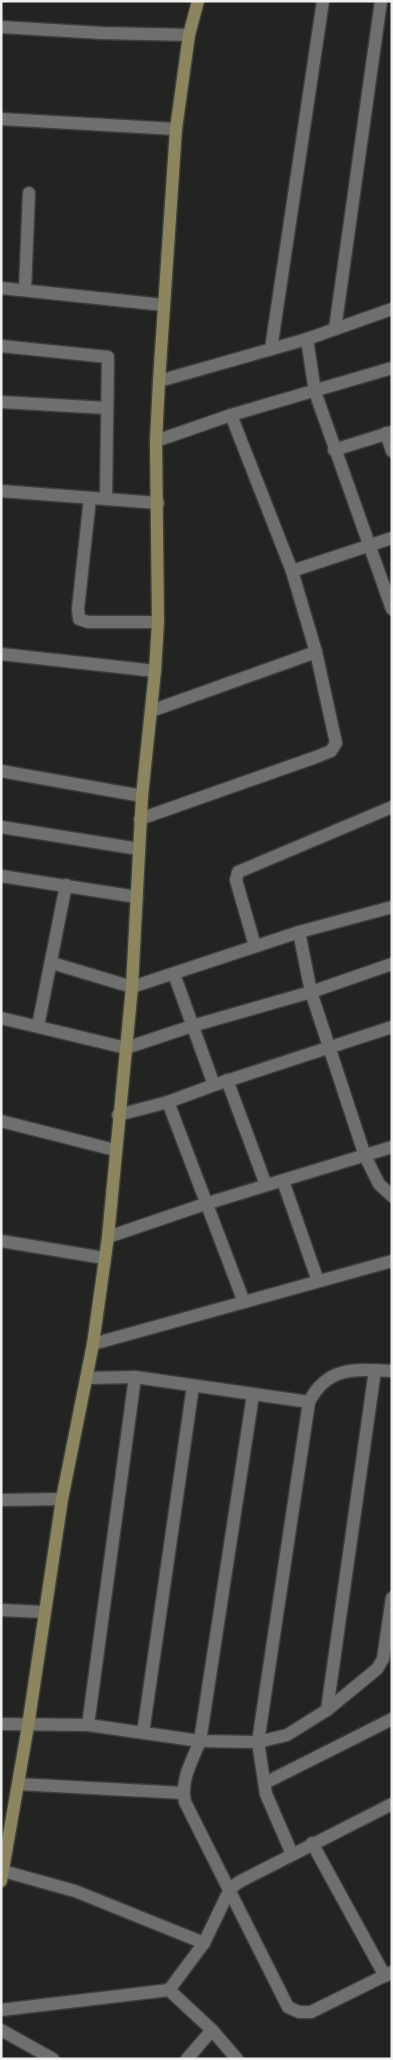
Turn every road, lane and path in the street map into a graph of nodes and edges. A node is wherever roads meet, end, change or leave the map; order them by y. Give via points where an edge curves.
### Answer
1 (198, 1) edge
2 (323, 1) edge
3 (382, 1) edge
4 (1, 27) edge
5 (189, 35) junction
6 (1, 119) edge
7 (176, 129) junction
8 (29, 193) dead end
9 (1, 288) edge
10 (25, 290) junction
11 (164, 305) junction
12 (392, 309) edge
13 (335, 329) junction
14 (307, 339) junction
15 (1, 346) edge
16 (271, 349) junction
17 (392, 368) edge
18 (158, 381) junction
19 (315, 392) junction
20 (1, 402) edge
21 (107, 408) junction
22 (230, 415) junction
23 (389, 432) edge
24 (156, 441) junction
25 (334, 450) junction
26 (392, 451) edge
27 (1, 491) edge
28 (90, 498) junction
29 (106, 499) junction
30 (158, 503) junction
31 (392, 538) edge
32 (368, 544) junction
33 (292, 571) junction
34 (392, 609) edge
35 (158, 622) junction
36 (316, 652) junction
37 (1, 654) edge
38 (155, 671) junction
39 (151, 711) junction
40 (1, 771) edge
41 (142, 796) junction
42 (392, 807) edge
43 (140, 819) junction
44 (1, 827) edge
45 (139, 849) junction
46 (1, 876) edge
47 (66, 885) junction
48 (137, 897) junction
49 (392, 907) edge
50 (299, 932) junction
51 (255, 946) junction
52 (52, 963) junction
53 (392, 964) edge
54 (174, 974) junction
55 (132, 987) junction
56 (311, 992) junction
57 (1, 1018) edge
58 (38, 1026) junction
59 (192, 1026) junction
60 (392, 1027) edge
61 (126, 1048) junction
62 (329, 1048) junction
63 (227, 1080) junction
64 (214, 1084) junction
65 (168, 1102) junction
66 (118, 1115) junction
67 (1, 1121) edge
68 (392, 1147) edge
69 (115, 1150) junction
70 (365, 1156) junction
71 (283, 1181) junction
72 (266, 1185) junction
73 (392, 1196) edge
74 (205, 1204) junction
75 (108, 1237) junction
76 (1, 1241) edge
77 (104, 1258) junction
78 (392, 1260) edge
79 (318, 1282) junction
80 (244, 1302) junction
81 (93, 1344) junction
82 (375, 1370) junction
83 (392, 1371) edge
84 (135, 1377) junction
85 (86, 1378) junction
86 (193, 1386) junction
87 (253, 1395) junction
88 (309, 1402) junction
89 (62, 1499) junction
90 (1, 1500) edge
91 (392, 1598) edge
92 (1, 1610) edge
93 (44, 1612) junction
94 (327, 1710) junction
95 (392, 1719) edge
96 (1, 1724) edge
97 (88, 1725) junction
98 (28, 1726) junction
99 (143, 1733) junction
100 (200, 1741) junction
101 (258, 1742) junction
102 (265, 1783) junction
103 (18, 1784) junction
104 (183, 1793) junction
105 (390, 1809) edge
106 (312, 1843) junction
107 (292, 1854) junction
108 (2, 1876) edge
109 (230, 1889) junction
110 (204, 1943) junction
111 (388, 1974) edge
112 (169, 1990) junction
113 (1, 2010) edge
114 (1, 2030) edge
115 (212, 2030) junction
116 (53, 2059) edge
117 (187, 2059) edge
118 (237, 2059) edge

1 - 5 street
2 - 16 street
3 - 13 street
4 - 5 street
5 - 7 street
6 - 7 street
7 - 11 street
8 - 10 street
9 - 10 street
10 - 11 street
11 - 18 street
12 - 13 street
13 - 14 street
14 - 16 street
14 - 19 street
15 - 21 street via 108,357
16 - 18 street
17 - 19 street
18 - 24 street
19 - 22 street
19 - 25 street
20 - 21 street
21 - 29 street
22 - 24 street
22 - 33 street
23 - 25 street
23 - 26 street
24 - 30 street
25 - 32 street
27 - 28 street
28 - 29 street
28 - 35 street via 79,619 88,622
29 - 30 street
30 - 35 street
31 - 32 street
32 - 33 street
32 - 34 street
33 - 36 street
35 - 38 street
36 - 39 street
36 - 43 street via 336,743 331,751
37 - 38 street
38 - 39 street
39 - 41 street
40 - 41 street
41 - 43 street
42 - 51 street via 238,872 236,880
43 - 45 street
44 - 45 street
45 - 48 street
46 - 47 street
47 - 48 street
47 - 52 street
48 - 55 street
49 - 50 street
50 - 51 street
50 - 56 street
51 - 54 street
52 - 55 street
52 - 58 street
53 - 56 street
54 - 55 street
54 - 59 street
55 - 61 street
56 - 59 street
56 - 62 street
57 - 58 street
58 - 61 street
59 - 61 street
59 - 64 street
60 - 62 street
61 - 66 street
62 - 63 street
62 - 70 street
63 - 64 street
63 - 72 street
64 - 65 street
65 - 66 street
65 - 74 street
66 - 69 street
67 - 69 street
68 - 70 street
69 - 75 street
70 - 71 street
70 - 73 street via 379,1184
71 - 72 street
71 - 79 street
72 - 74 street
74 - 75 street
74 - 80 street
75 - 77 street
76 - 77 street
77 - 81 street
78 - 79 street
79 - 80 street
80 - 81 street
81 - 85 street
82 - 83 street
82 - 88 street via 336,1374 317,1386
82 - 94 street
84 - 85 street
84 - 86 street
84 - 97 street
85 - 89 street
86 - 87 street
86 - 99 street
87 - 88 street
87 - 100 street
88 - 101 street
89 - 90 street
89 - 93 street
91 - 94 street via 383,1659 377,1669
92 - 93 street
93 - 98 street
94 - 101 street via 287,1735
95 - 102 street
96 - 98 street
97 - 98 street
97 - 99 street
98 - 103 street
99 - 100 street
100 - 101 street
100 - 104 street via 183,1784
101 - 102 street
102 - 107 street via 266,1794
103 - 104 street
103 - 108 street
104 - 109 street
105 - 106 street
106 - 107 street
106 - 111 street
107 - 109 street
108 - 110 street via 75,1891
109 - 110 street
109 - 111 street via 288,2007 299,2012 311,2012
110 - 112 street
112 - 113 street
112 - 115 street
114 - 116 street
115 - 117 street
115 - 118 street

